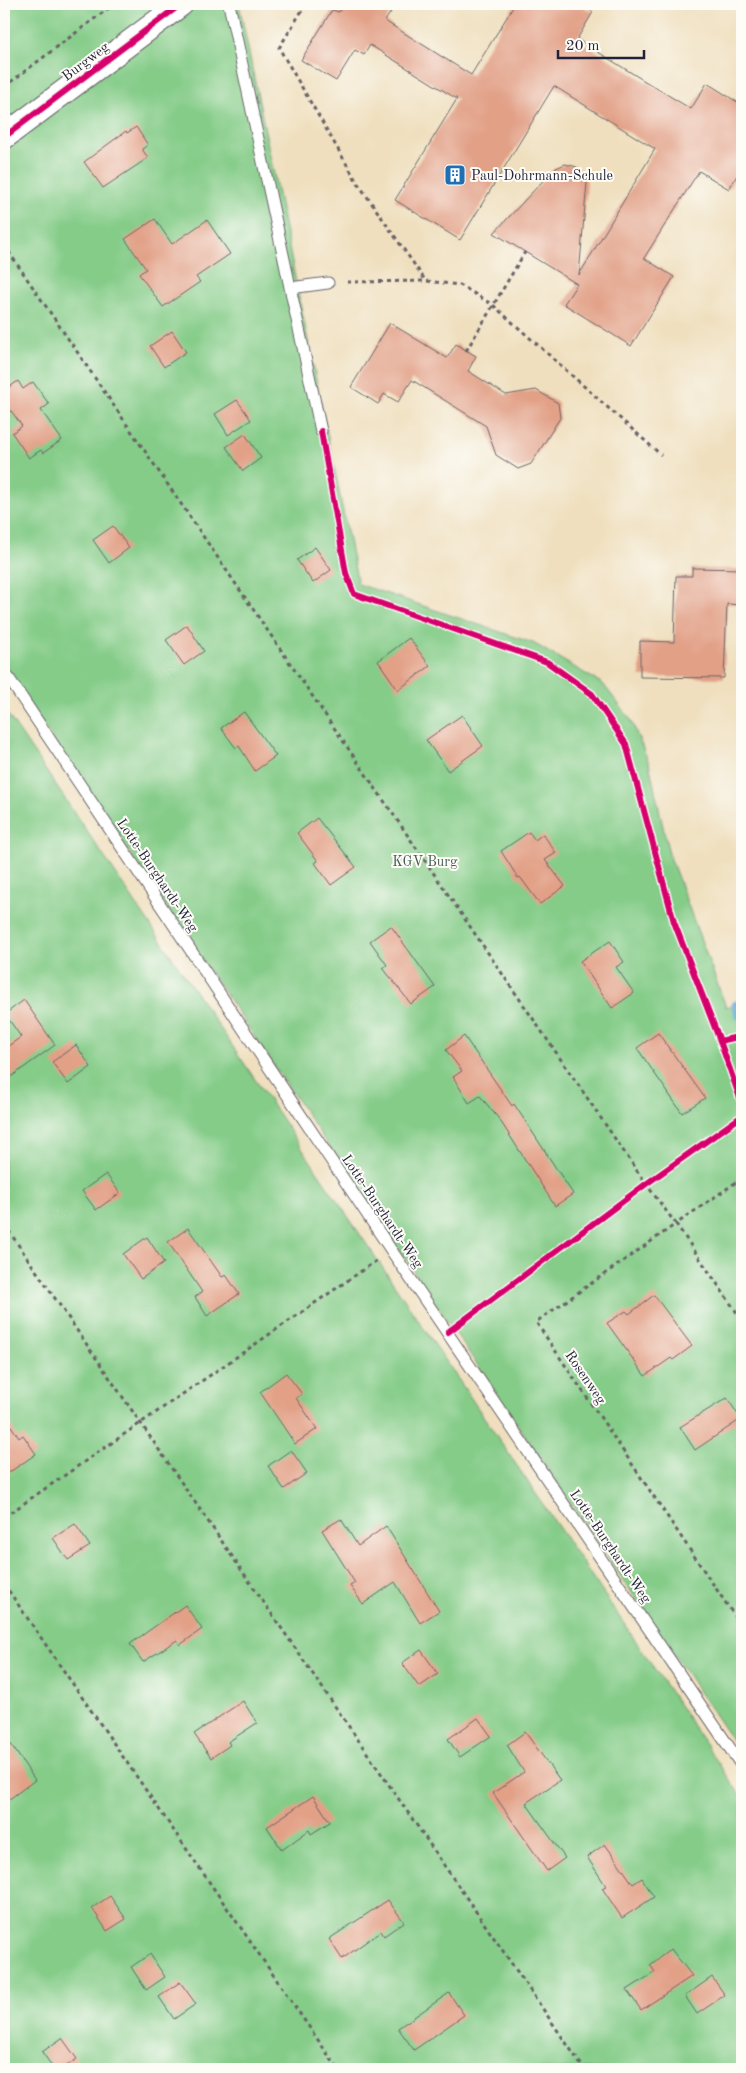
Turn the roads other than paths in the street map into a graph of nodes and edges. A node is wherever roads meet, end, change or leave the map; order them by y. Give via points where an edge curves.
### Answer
1 (181, 4) edge
2 (229, 4) edge
3 (4, 137) edge
4 (328, 283) road end
5 (290, 288) junction
6 (321, 432) dead end
7 (4, 670) edge
8 (742, 1766) edge

1 - 3 street, Burgweg
2 - 5 lane
4 - 5 lane
5 - 6 lane
7 - 8 lane, Lotte-Burghardt-Weg via 391,1250

